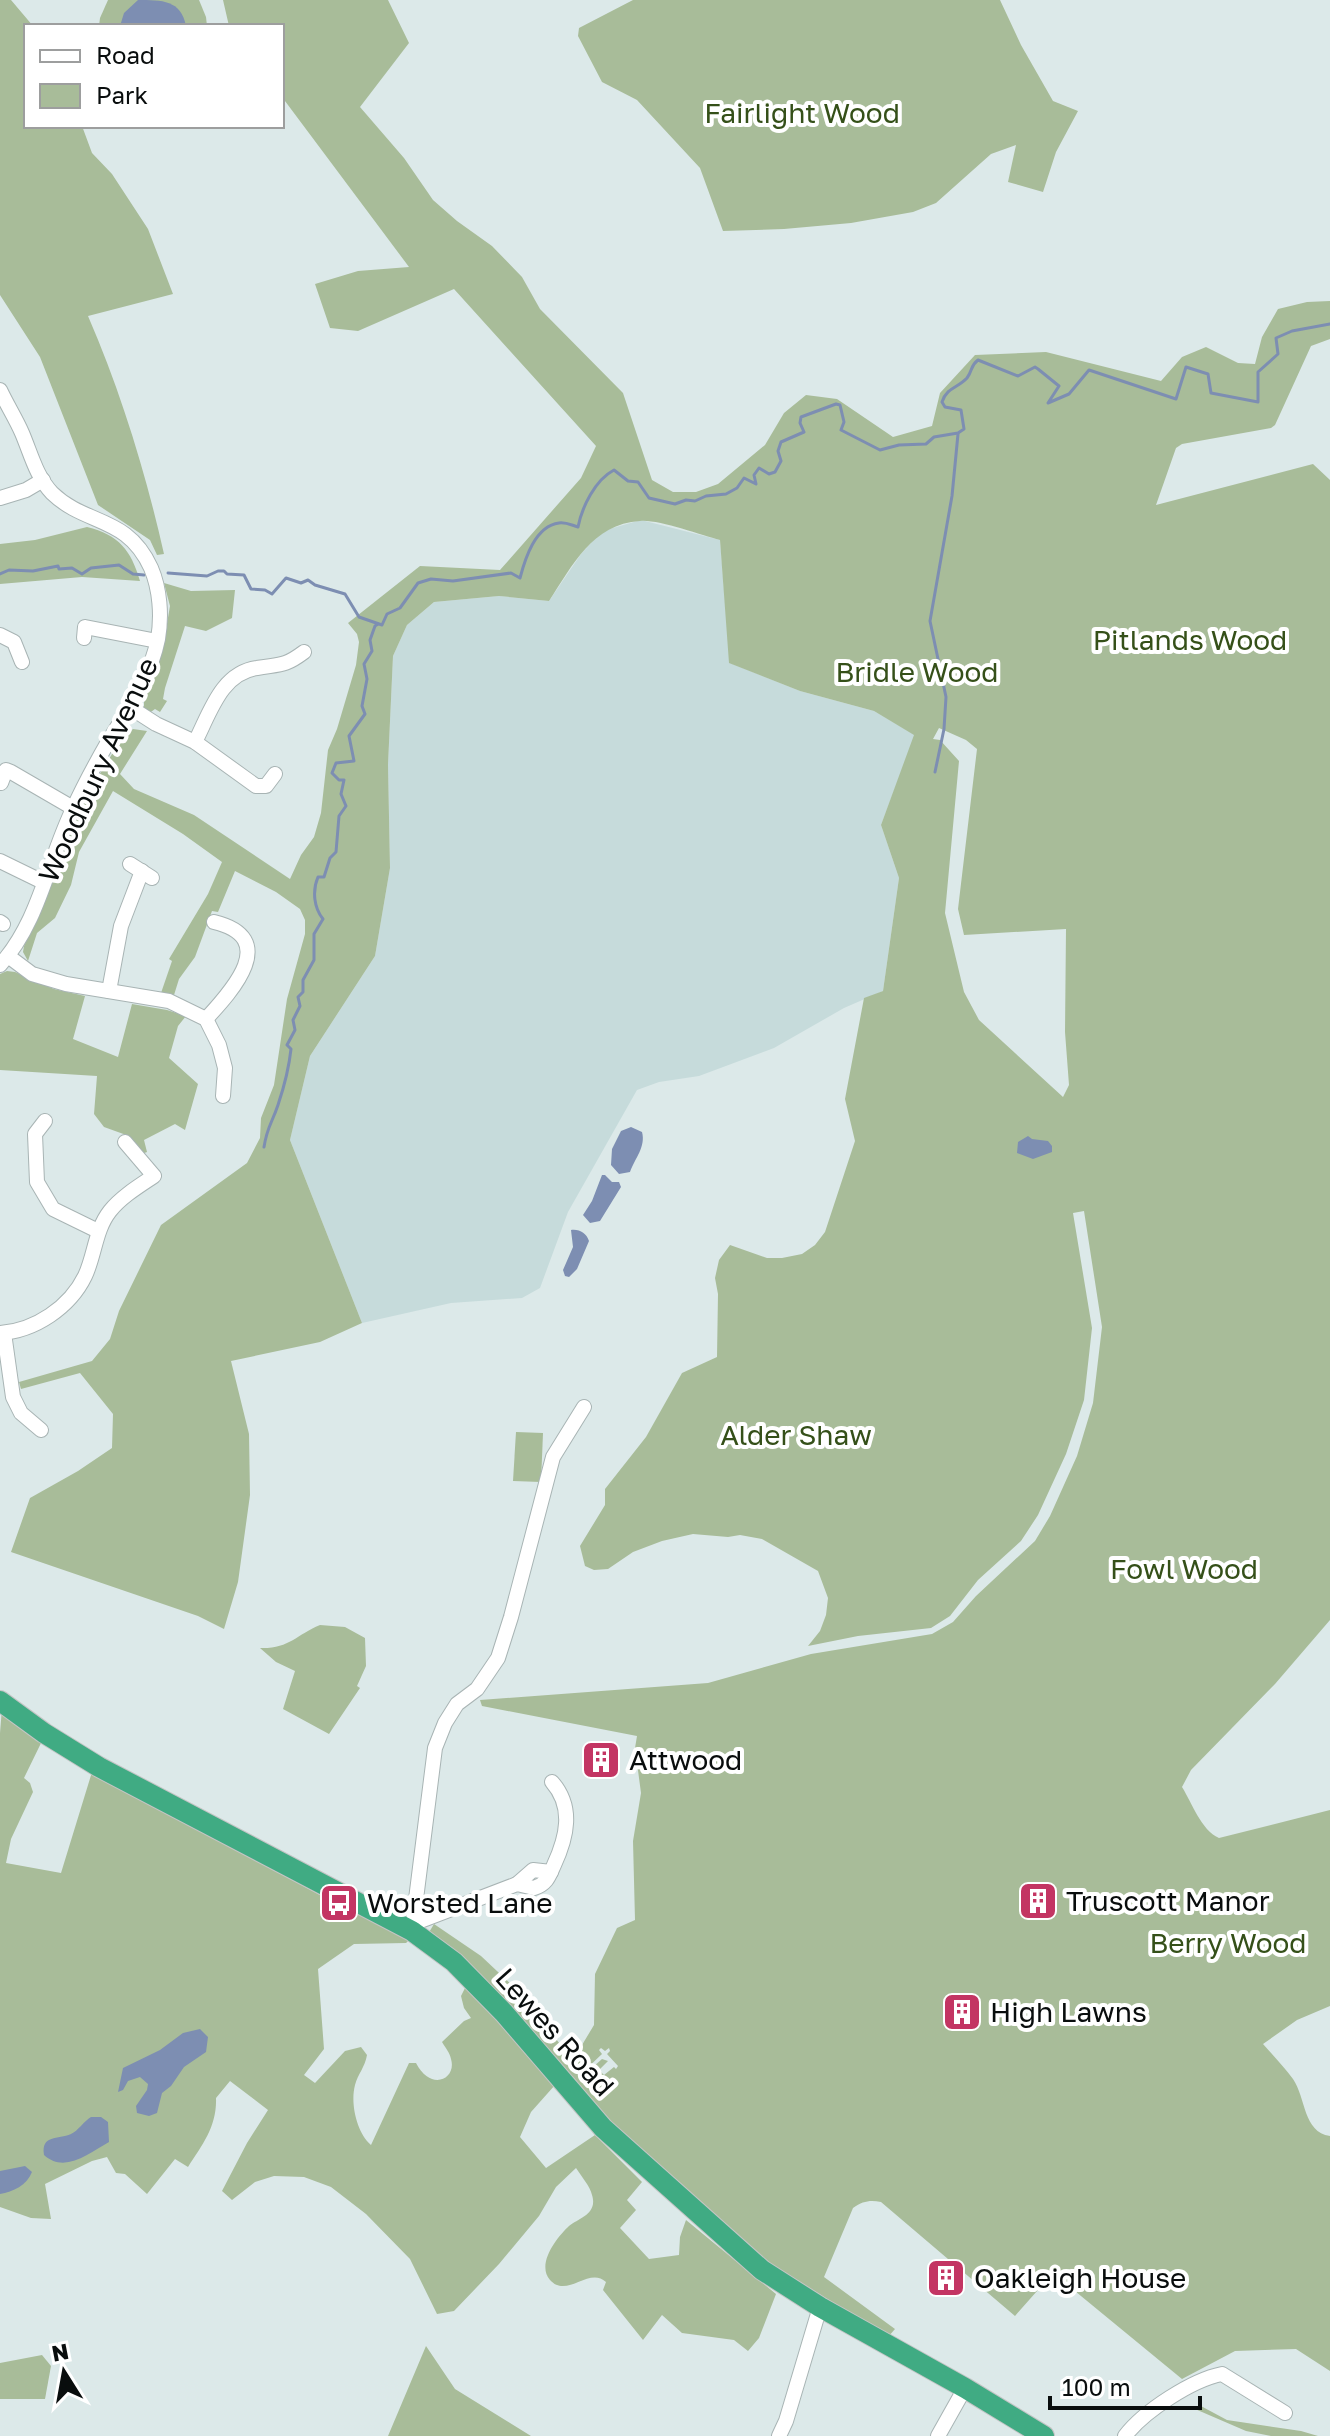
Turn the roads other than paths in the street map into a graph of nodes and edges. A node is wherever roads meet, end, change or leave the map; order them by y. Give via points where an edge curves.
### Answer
1 (0, 390) edge
2 (43, 480) junction
3 (0, 498) edge
4 (0, 635) edge
5 (84, 638) dead end
6 (157, 641) junction
7 (304, 652) dead end
8 (22, 662) dead end
9 (131, 708) junction
10 (195, 742) junction
11 (275, 774) dead end
12 (1, 783) edge
13 (73, 808) junction
14 (0, 861) edge
15 (141, 871) dead end
16 (43, 882) junction
17 (214, 922) dead end
18 (4, 960) edge
19 (109, 991) junction
20 (206, 1019) junction
21 (223, 1096) dead end
22 (45, 1121) dead end
23 (125, 1142) dead end
24 (98, 1231) junction
25 (2, 1333) edge
26 (584, 1407) dead end
27 (41, 1430) dead end
28 (0, 1701) edge
29 (552, 1782) dead end
30 (413, 1927) junction
31 (820, 2307) junction
32 (965, 2388) junction
33 (1285, 2413) dead end
34 (779, 2436) edge
35 (938, 2436) edge
36 (1044, 2436) edge
37 (1125, 2436) edge

1 - 2 street, Woodbury Avenue
2 - 3 street
2 - 6 street, Woodbury Avenue via 60,498 138,544 156,586
4 - 8 street via 14,642
5 - 6 street via 85,627
6 - 9 street, Woodbury Avenue
7 - 10 street via 286,666 255,668 230,679
9 - 10 street
9 - 13 street, Woodbury Avenue
10 - 11 street via 256,786 266,786
12 - 13 street via 6,770
13 - 16 street, Woodbury Avenue
14 - 16 street
15 - 19 street via 121,926
16 - 18 street, Woodbury Avenue via 33,917
17 - 20 street via 240,932 247,949 234,990
18 - 19 street via 32,974
19 - 20 street via 169,1001
20 - 21 street via 225,1068
22 - 24 street via 35,1134 37,1182 53,1209
23 - 24 street via 154,1176 110,1211
24 - 25 street via 85,1276 65,1305 34,1325
25 - 27 street via 13,1397 21,1413
26 - 30 street via 553,1457 498,1658 477,1689 457,1704 435,1748
28 - 30 highway, Lewes Road via 99,1767
29 - 30 street via 567,1814 565,1842 548,1880 534,1888 517,1884
30 - 31 highway, Lewes Road via 484,1993 603,2128 762,2270
31 - 32 highway, Lewes Road
31 - 34 street
32 - 35 street
32 - 36 highway, Lewes Road
33 - 37 street via 1222,2374 1173,2396

